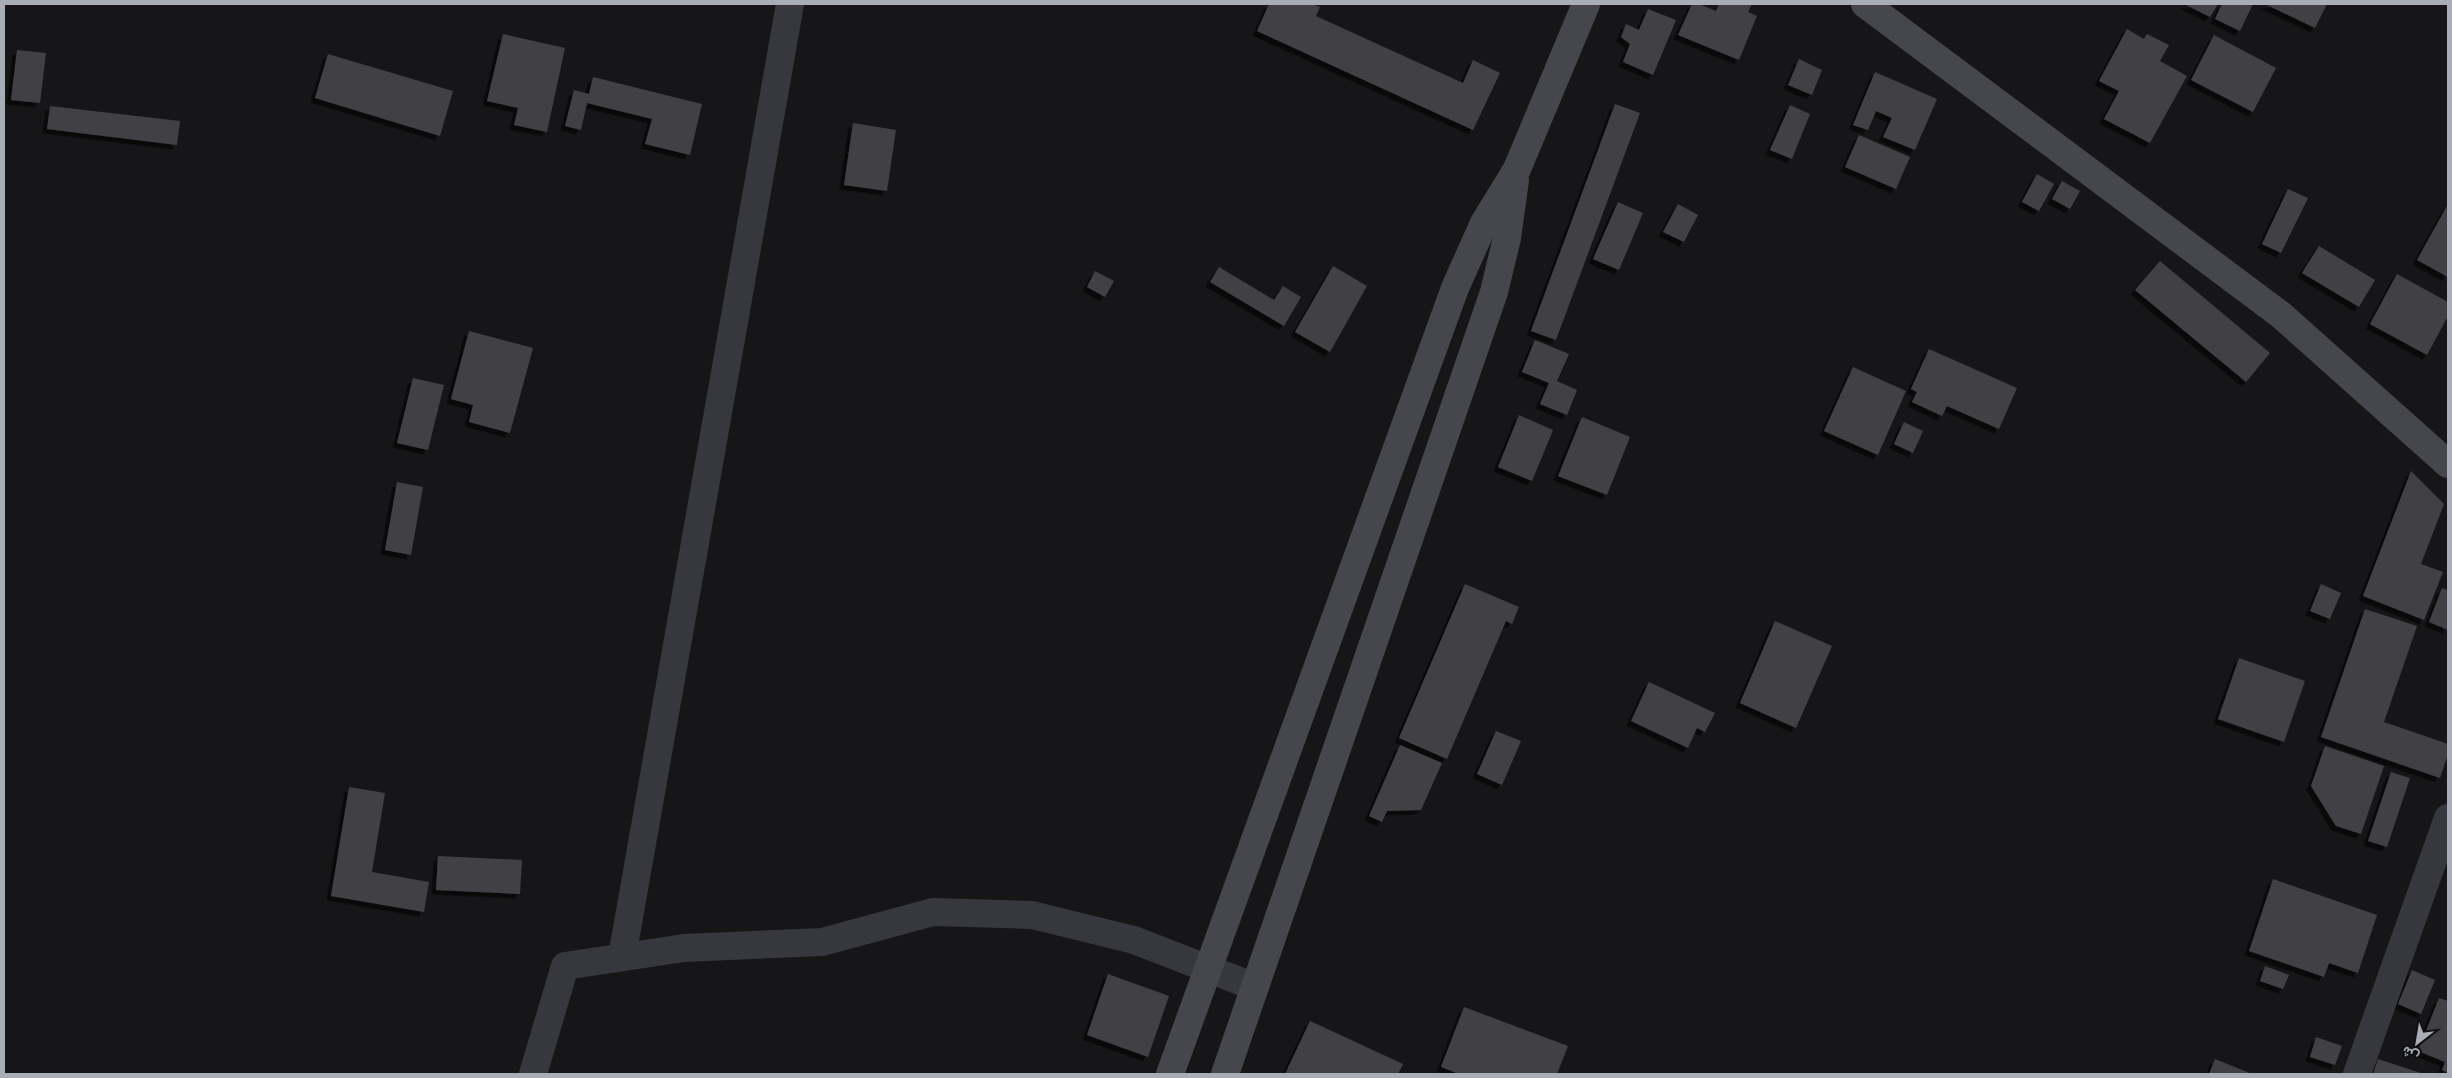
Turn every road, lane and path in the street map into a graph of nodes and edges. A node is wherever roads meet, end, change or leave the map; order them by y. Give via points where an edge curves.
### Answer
1 (790, 4) edge
2 (1586, 4) edge
3 (1865, 4) edge
4 (1517, 169) junction
5 (2448, 464) edge
6 (2448, 818) edge
7 (622, 957) junction
8 (1209, 971) junction
9 (1255, 987) junction
10 (534, 1074) edge
11 (1170, 1074) edge
12 (1225, 1074) edge
13 (2357, 1074) edge

1 - 7 street
2 - 4 main road
3 - 5 main road via 2281,315
4 - 8 main road via 1484,223 1455,288
4 - 9 main road via 1507,238 1494,292
6 - 13 street
7 - 8 street via 684,948 822,942 934,912 1032,915 1134,940
7 - 10 street via 565,966
8 - 9 street
8 - 11 main road
9 - 12 main road

